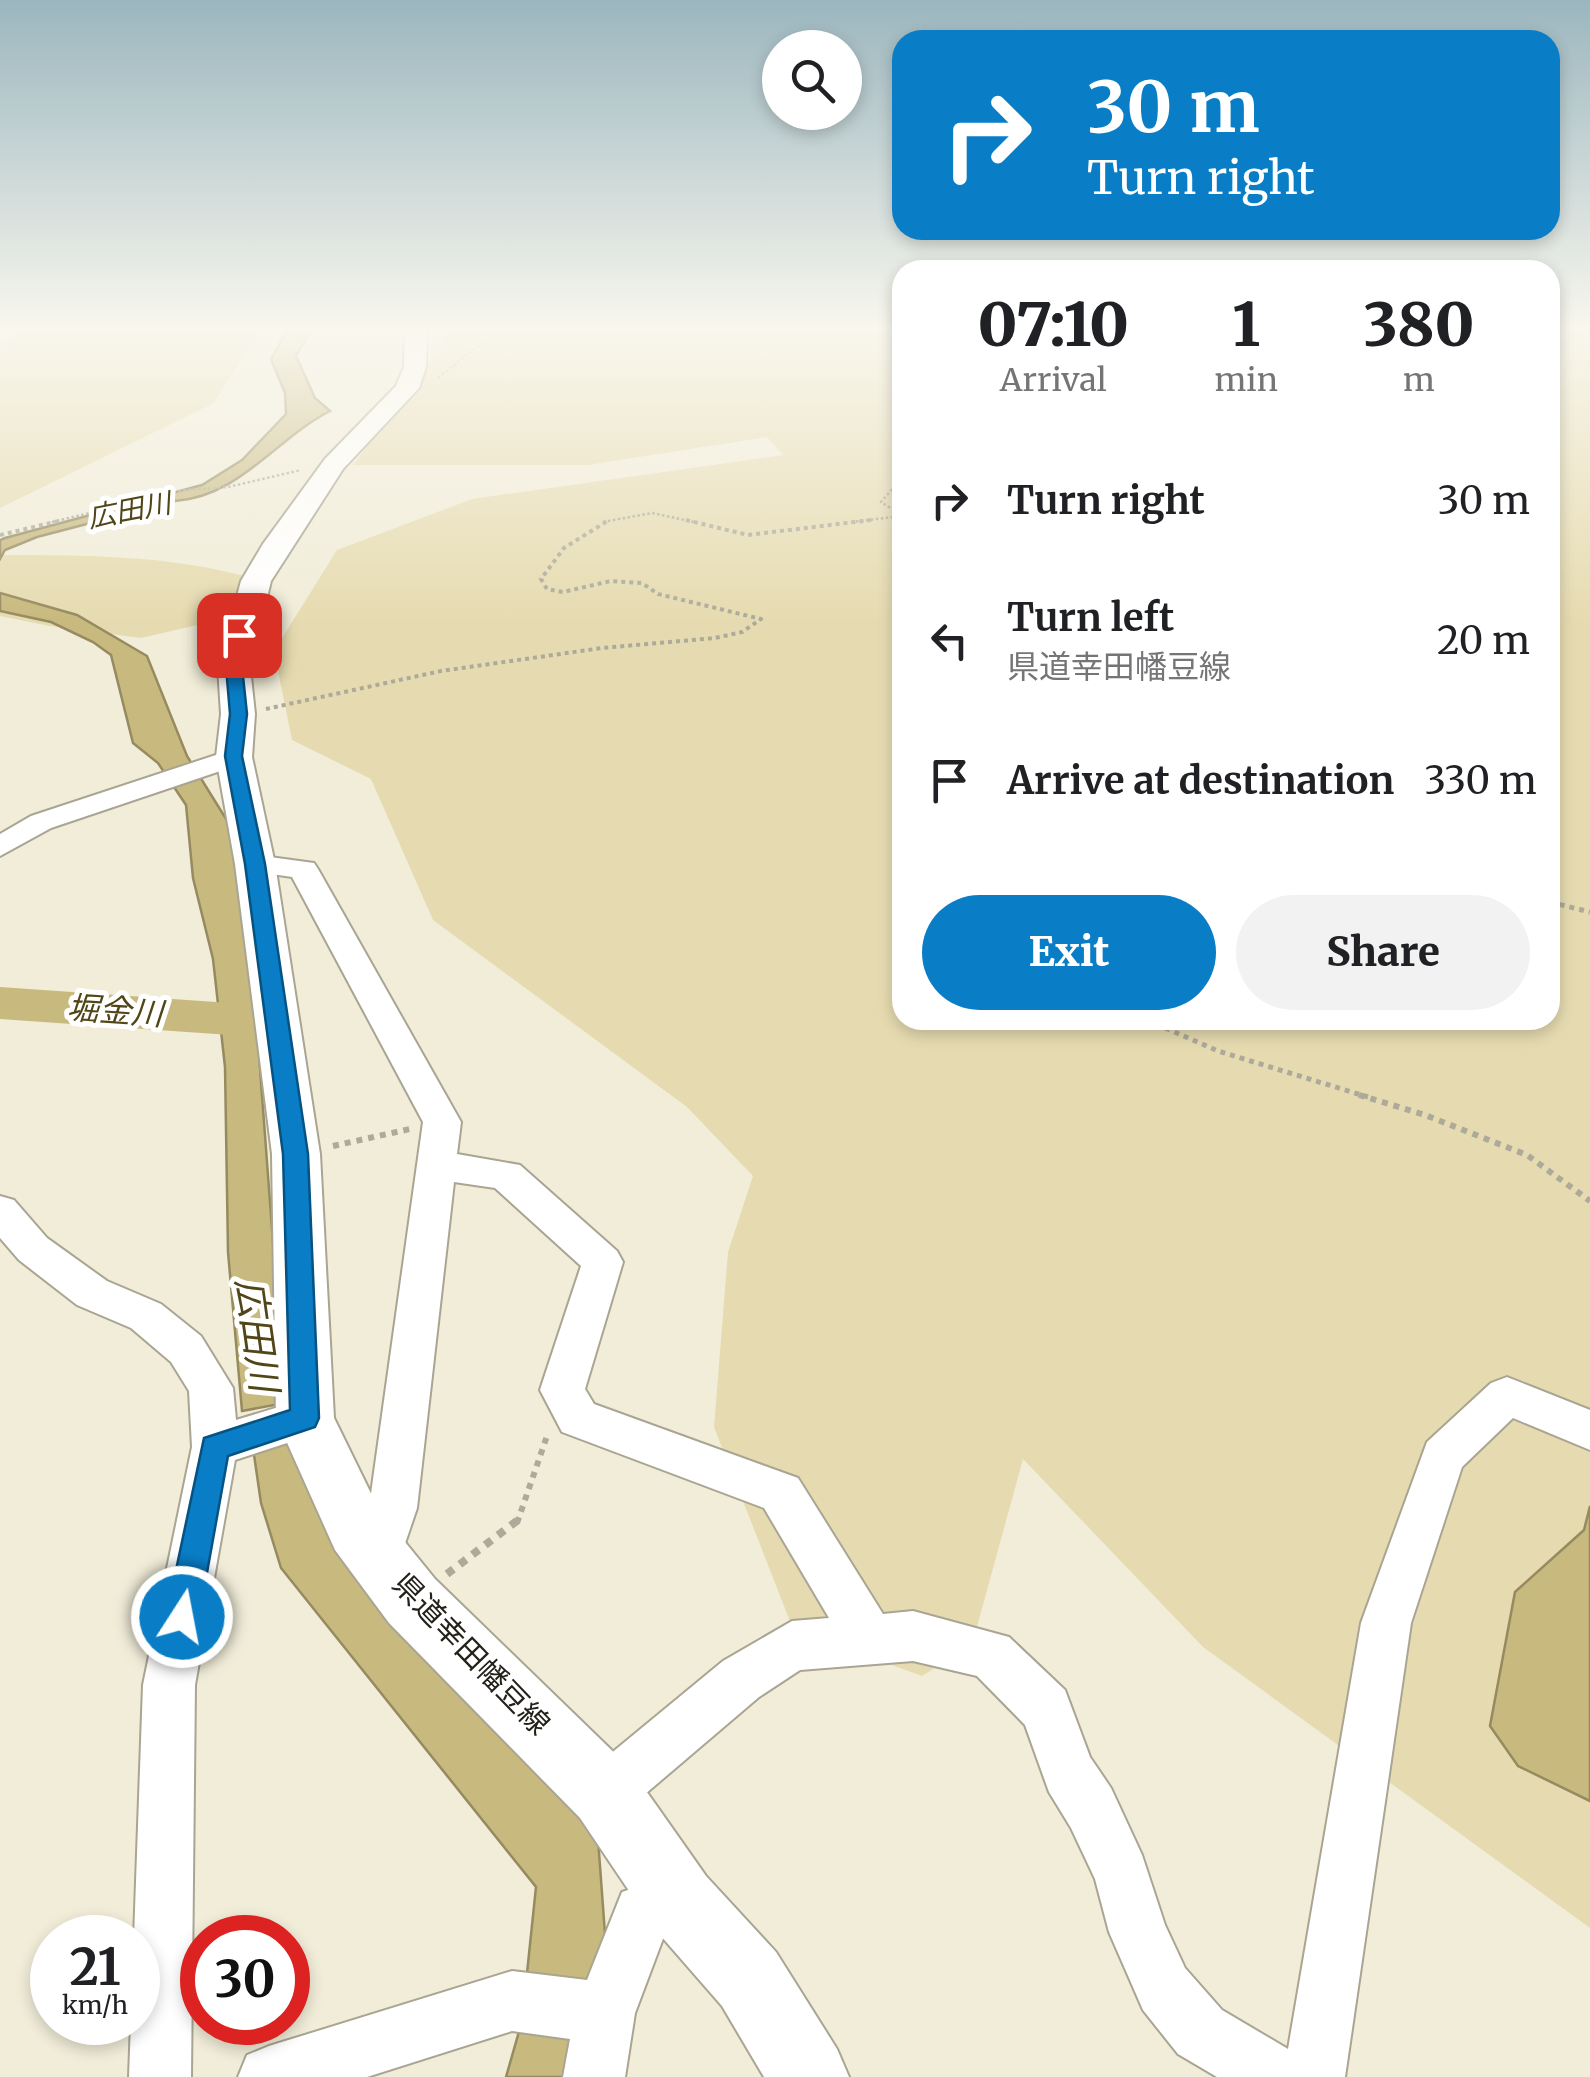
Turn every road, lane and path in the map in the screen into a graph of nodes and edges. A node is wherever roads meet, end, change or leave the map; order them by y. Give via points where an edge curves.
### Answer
1 (370, 427) edge
2 (334, 464) junction
3 (892, 489) edge
4 (892, 509) edge
5 (892, 517) edge
6 (0, 535) edge
7 (219, 748) junction
8 (0, 847) edge
9 (255, 864) junction
10 (1560, 904) edge
11 (1590, 912) edge
12 (1164, 1030) edge
13 (442, 1122) junction
14 (296, 1154) junction
15 (437, 1166) junction
16 (1590, 1201) edge
17 (0, 1211) edge
18 (562, 1390) junction
19 (305, 1418) junction
20 (1590, 1430) edge
21 (214, 1447) junction
22 (379, 1554) junction
23 (412, 1601) junction
24 (870, 1641) junction
25 (605, 1793) junction
26 (680, 1902) junction
27 (605, 2013) junction
28 (160, 2077) edge
29 (269, 2077) edge
30 (594, 2077) edge
31 (809, 2077) edge
32 (1276, 2077) edge
33 (1314, 2077) edge

1 - 2 main road, 県道幸田幡豆線
2 - 6 path via 212,492 186,490
2 - 7 main road, 県道幸田幡豆線 via 256,581
3 - 4 path via 881,502
5 - 7 path via 748,535 650,512 602,522 568,541 551,560 541,579 547,589 642,583 658,594 761,619 714,638 441,672
7 - 8 street via 153,783 40,822
7 - 9 main road, 県道幸田幡豆線
9 - 13 street via 303,869
9 - 14 main road, 県道幸田幡豆線
10 - 11 path
12 - 16 path via 1527,1155
13 - 14 path
13 - 15 street
14 - 19 main road, 県道幸田幡豆線
15 - 18 street via 506,1175 603,1262
15 - 22 street via 394,1508
17 - 21 street via 33,1250 92,1293 146,1316 186,1349 211,1388
18 - 23 path via 517,1522
18 - 24 street via 578,1418 781,1494
19 - 21 street
19 - 22 main road, 県道幸田幡豆線 via 357,1530
20 - 33 street via 1507,1396 1443,1456 1386,1623
21 - 28 street via 169,1684
22 - 23 main road, 県道幸田幡豆線
23 - 25 main road, 県道幸田幡豆線
24 - 25 street via 792,1646 740,1679
24 - 32 street via 913,1636 991,1655 1046,1709 1068,1773 1122,1874 1164,1989 1200,2032
25 - 26 main road, 県道幸田幡豆線
26 - 27 street via 643,1913
26 - 31 main road, 県道幸田幡豆線 via 750,1980
27 - 29 street via 512,2001
27 - 30 street

